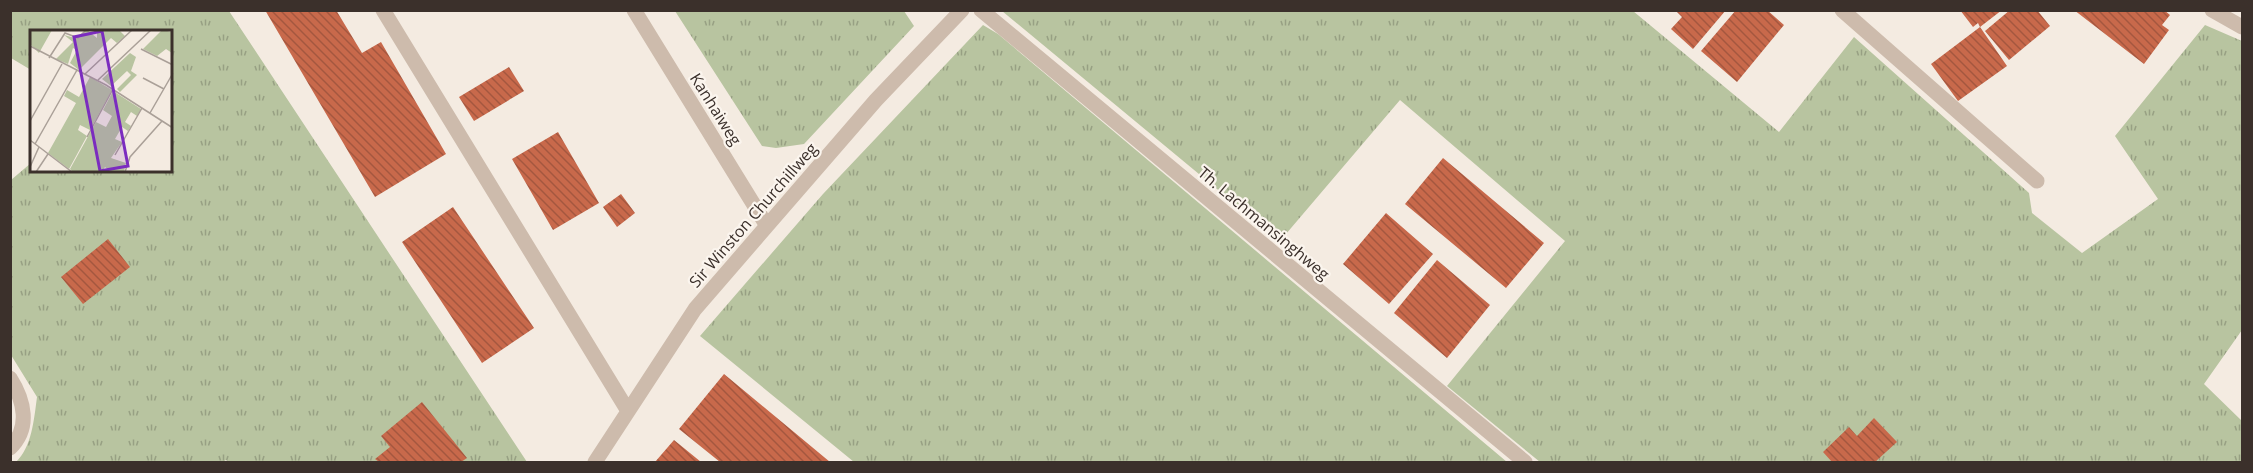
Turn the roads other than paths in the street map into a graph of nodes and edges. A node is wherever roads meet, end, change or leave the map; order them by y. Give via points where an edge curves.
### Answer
1 (383, 10) edge
2 (634, 10) edge
3 (962, 10) edge
4 (981, 10) edge
5 (1842, 10) edge
6 (2212, 10) edge
7 (2242, 27) edge
8 (2037, 181) dead end
9 (767, 226) junction
10 (10, 378) edge
11 (628, 411) junction
12 (10, 448) edge
13 (595, 462) edge
14 (1525, 462) edge

1 - 11 street
2 - 9 street, Kanhaiweg
3 - 9 street, Sir Winston Churchillweg via 876,100
4 - 14 street, Th. Lachmansinghweg
5 - 8 street
6 - 7 street
9 - 11 street, Sir Winston Churchillweg via 695,309
10 - 12 street via 20,392 25,418 17,441
11 - 13 street, Sir Winston Churchillweg

